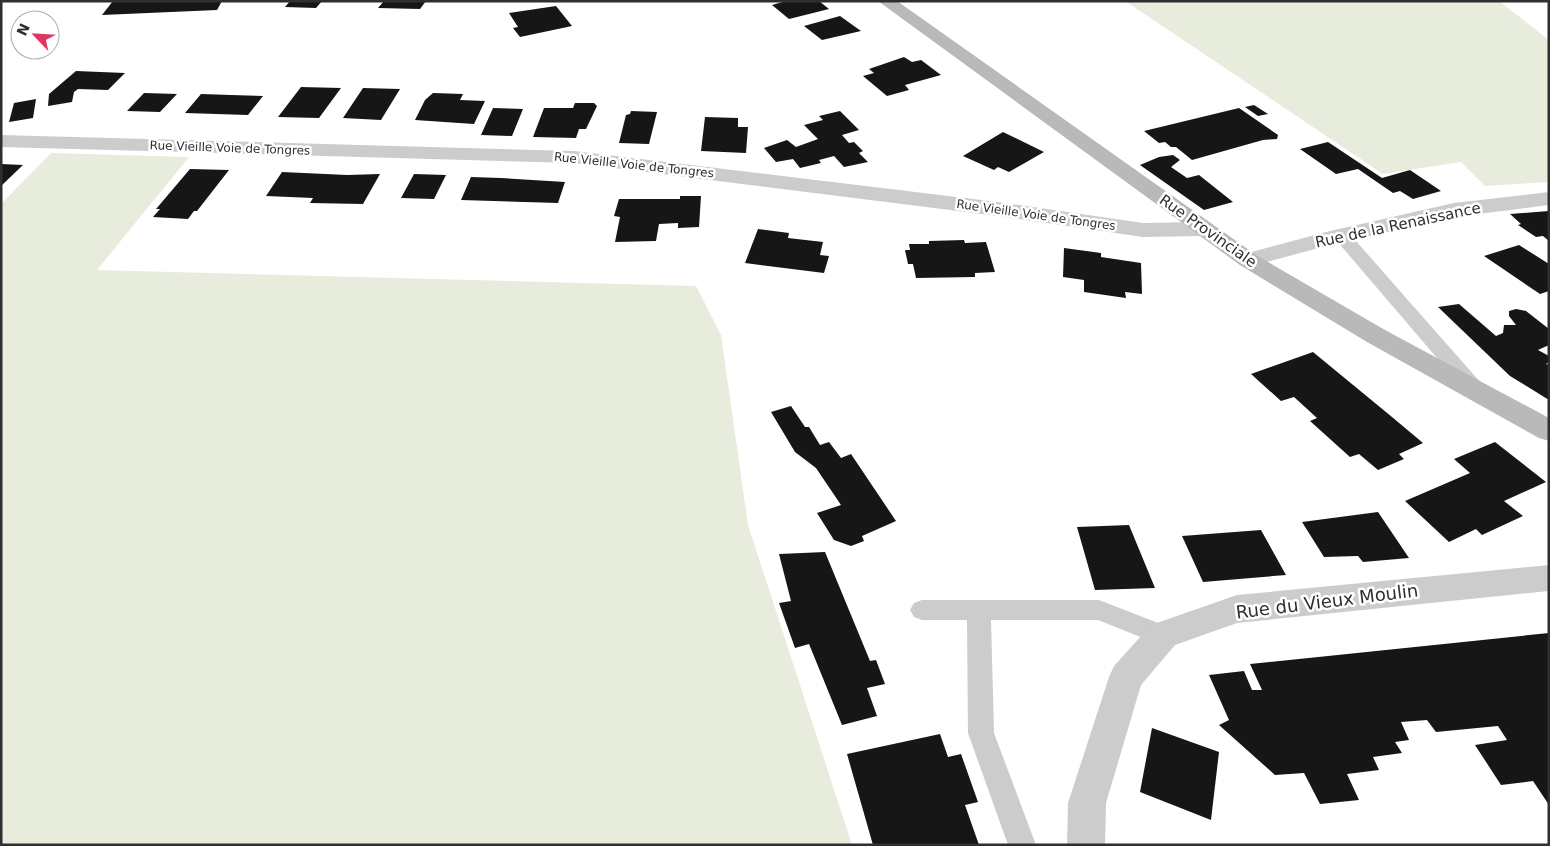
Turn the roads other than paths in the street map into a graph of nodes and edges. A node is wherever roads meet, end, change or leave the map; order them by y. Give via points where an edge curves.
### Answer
1 (886, 1) edge
2 (1, 141) edge
3 (1549, 198) edge
4 (1204, 229) junction
5 (1342, 236) junction
6 (1248, 260) junction
7 (1476, 392) junction
8 (1549, 430) edge
9 (1547, 576) edge
10 (922, 610) dead end
11 (979, 610) junction
12 (1163, 635) junction
13 (1022, 845) edge
14 (1086, 845) edge

1 - 4 main road, Rue Provinciale
2 - 4 street, Rue Vieille Voie de Tongres via 574,157 1143,230
3 - 5 street, Rue de la Renaissance via 1454,210
4 - 6 main road, Rue Provinciale
5 - 6 street, Rue de la Renaissance
5 - 7 lane
6 - 7 main road, Rue Provinciale
7 - 8 main road, Rue Provinciale
9 - 12 street, Rue du Vieux Moulin via 1237,609
10 - 11 lane
11 - 12 lane via 1099,610
11 - 13 lane via 981,733
12 - 14 street, Rue du Vieux Moulin via 1126,677 1087,803

